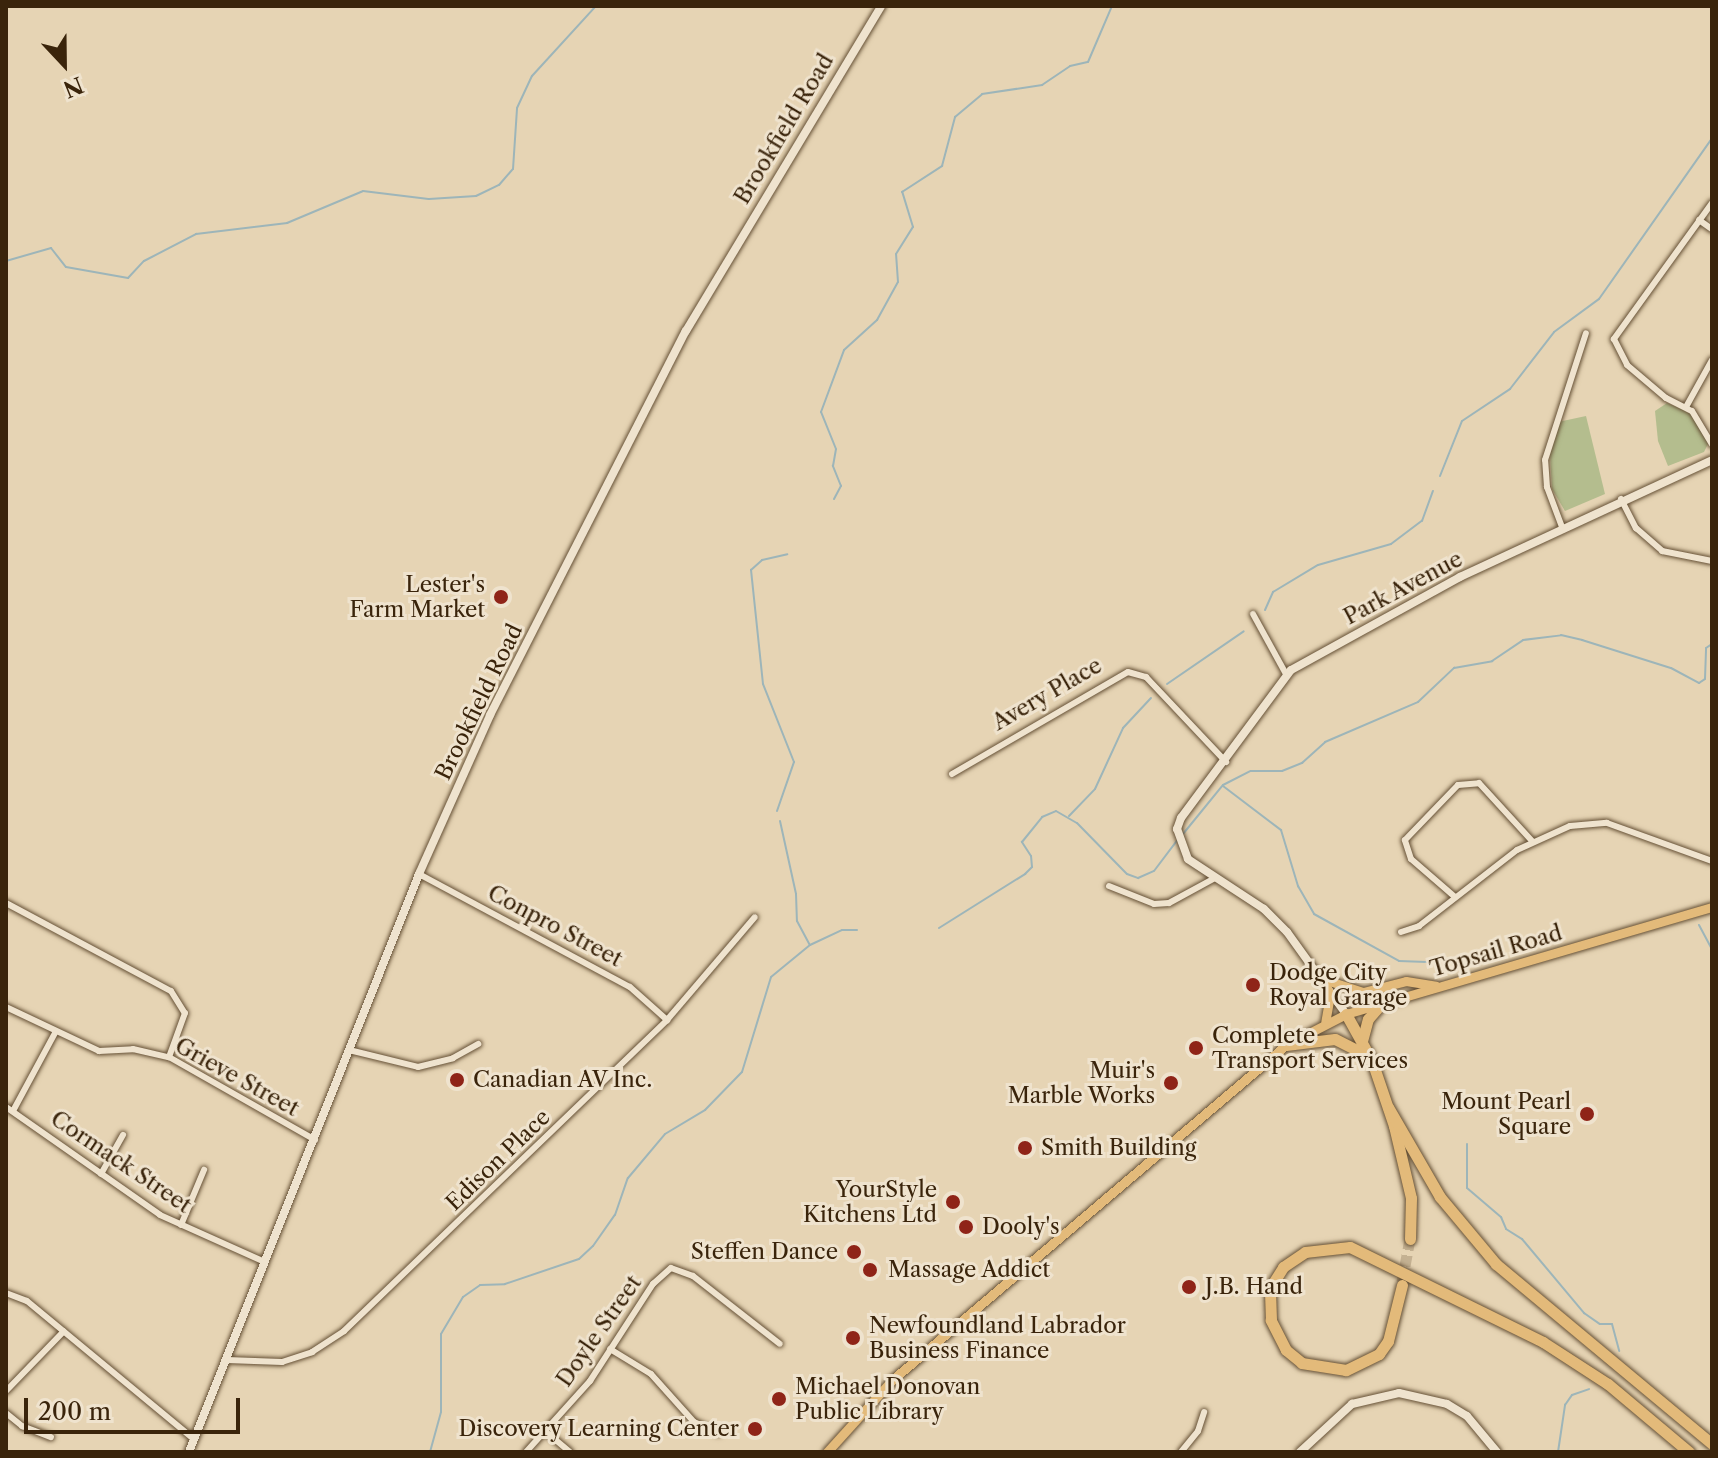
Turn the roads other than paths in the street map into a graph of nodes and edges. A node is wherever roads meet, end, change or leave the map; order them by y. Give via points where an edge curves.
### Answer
1 (881, 6) edge
2 (1712, 203) edge
3 (1699, 220) junction
4 (1712, 229) edge
5 (1586, 333) dead end
6 (1712, 360) edge
7 (1686, 407) junction
8 (1712, 444) edge
9 (1712, 460) edge
10 (1621, 499) junction
11 (1562, 527) junction
12 (1712, 561) edge
13 (1253, 614) dead end
14 (1286, 674) junction
15 (1226, 762) junction
16 (952, 774) dead end
17 (1532, 841) junction
18 (1712, 861) edge
19 (419, 874) junction
20 (1213, 879) junction
21 (1109, 886) dead end
22 (1455, 897) junction
23 (6, 903) edge
24 (1712, 907) edge
25 (755, 917) dead end
26 (1401, 932) dead end
27 (1323, 979) junction
28 (1440, 987) junction
29 (1381, 1004) junction
30 (6, 1007) edge
31 (1346, 1014) junction
32 (667, 1020) junction
33 (1325, 1022) junction
34 (55, 1033) junction
35 (1362, 1042) junction
36 (478, 1044) dead end
37 (1286, 1045) junction
38 (349, 1050) junction
39 (169, 1057) junction
40 (1372, 1061) junction
41 (1388, 1107) junction
42 (10, 1109) edge
43 (123, 1135) dead end
44 (315, 1140) junction
45 (204, 1170) dead end
46 (101, 1174) junction
47 (181, 1225) junction
48 (1410, 1239) tunnel mouth
49 (263, 1261) junction
50 (1402, 1285) tunnel mouth
51 (6, 1293) edge
52 (64, 1331) junction
53 (780, 1344) dead end
54 (610, 1349) junction
55 (227, 1360) junction
56 (6, 1391) edge
57 (1204, 1412) dead end
58 (6, 1413) edge
59 (545, 1431) junction
60 (719, 1433) dead end
61 (51, 1437) dead end
62 (194, 1439) junction
63 (1712, 1444) edge
64 (1185, 1451) edge
65 (189, 1452) edge
66 (526, 1452) edge
67 (570, 1452) edge
68 (827, 1452) edge
69 (1300, 1452) edge
70 (1497, 1452) edge
71 (1689, 1452) edge

1 - 19 main road, Brookfield Road via 686,331 490,715
2 - 3 street
3 - 4 street
3 - 7 street via 1614,339 1627,365 1666,398
5 - 11 street via 1545,460 1547,487
6 - 7 street
7 - 8 street via 1700,419
9 - 10 main road, Park Avenue
10 - 11 main road, Park Avenue
10 - 12 street via 1636,528 1662,551
11 - 14 main road, Park Avenue
13 - 14 street
14 - 15 main road, Park Avenue
15 - 16 street, Avery Place via 1146,677 1128,672
15 - 20 main road, Park Avenue via 1177,829 1181,850
17 - 18 street via 1570,826 1607,823
17 - 22 street
17 - 22 street via 1479,783 1458,785 1405,840 1411,859
19 - 32 street, Conpro Street via 630,987
19 - 38 main road, Brookfield Road
20 - 21 street via 1169,903 1154,904
20 - 27 main road via 1264,909
22 - 26 street via 1419,926
23 - 39 street via 171,991 185,1013
24 - 28 main road, Topsail Road
25 - 32 street, Edison Place
27 - 28 main road via 1363,992 1406,981
27 - 31 main road
27 - 33 main road via 1330,995
28 - 29 main road, Topsail Road
29 - 31 main road, Topsail Road
29 - 35 highway via 1368,1019
30 - 34 street, Grieve Street
31 - 33 main road, Topsail Road
31 - 35 highway
32 - 55 street, Edison Place via 336,1338 282,1362
33 - 37 main road, Topsail Road
34 - 39 street, Grieve Street via 99,1051 133,1049
34 - 42 street
35 - 40 highway
36 - 38 street via 453,1058 418,1067
37 - 40 highway via 1335,1039
37 - 68 main road, Topsail Road via 892,1380
38 - 44 main road, Brookfield Road
39 - 44 street, Grieve Street
40 - 41 highway
41 - 48 highway via 1411,1198
41 - 63 highway via 1440,1197 1477,1245
42 - 46 street, Cormack Street
43 - 46 street
44 - 49 main road, Brookfield Road
45 - 47 street
46 - 47 street, Cormack Street
47 - 49 street, Cormack Street
49 - 55 main road, Brookfield Road
50 - 71 highway via 1388,1341 1364,1364 1331,1370 1291,1355 1271,1320 1268,1296 1276,1277 1305,1252 1350,1247 1512,1326 1608,1384
51 - 52 street via 27,1301
52 - 56 street
52 - 62 street
53 - 54 street, Doyle Street via 693,1276 671,1268 653,1284
54 - 59 street, Doyle Street
54 - 60 street via 651,1374 694,1422
55 - 62 main road, Brookfield Road
57 - 64 street
58 - 61 street
59 - 66 street, Doyle Street
59 - 67 street
62 - 65 main road, Brookfield Road
69 - 70 main road via 1352,1404 1399,1393 1421,1396 1467,1416

